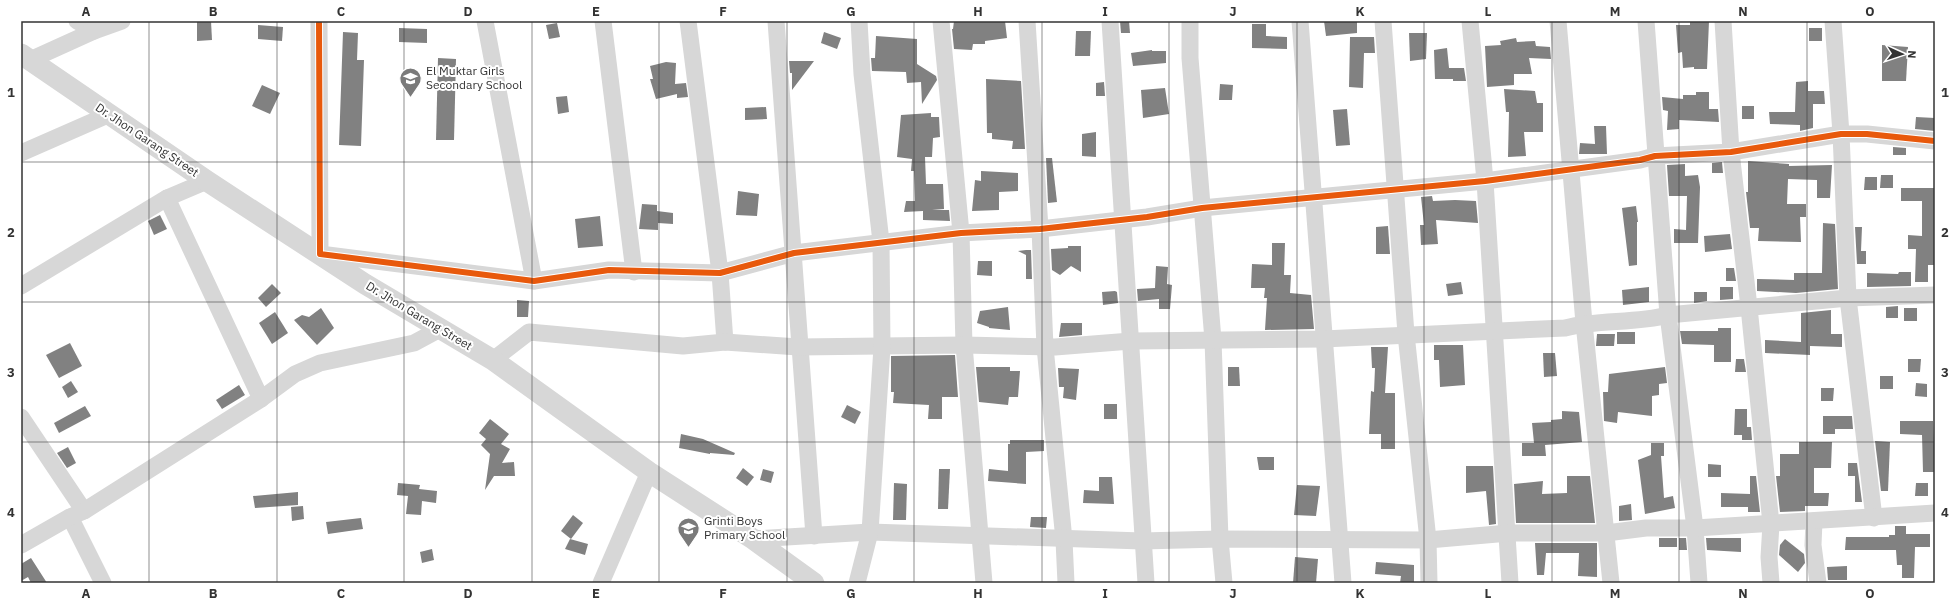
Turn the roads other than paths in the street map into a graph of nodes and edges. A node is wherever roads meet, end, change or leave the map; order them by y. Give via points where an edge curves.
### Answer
1 (77, 21) edge
2 (122, 21) edge
3 (319, 21) edge
4 (485, 21) edge
5 (603, 21) edge
6 (688, 21) edge
7 (776, 21) edge
8 (859, 21) edge
9 (941, 21) edge
10 (1027, 21) edge
11 (1110, 21) edge
12 (1190, 21) edge
13 (1300, 21) edge
14 (1383, 21) edge
15 (1470, 21) edge
16 (1558, 21) edge
17 (1646, 21) edge
18 (1723, 21) edge
19 (1833, 21) edge
20 (94, 31) junction
21 (26, 57) edge
22 (110, 114) junction
23 (1841, 134) junction
24 (1935, 141) edge
25 (1731, 152) junction
26 (21, 153) edge
27 (1655, 156) junction
28 (1571, 169) junction
29 (207, 181) junction
30 (1485, 181) junction
31 (1396, 189) junction
32 (167, 198) junction
33 (1314, 198) junction
34 (1202, 208) junction
35 (1121, 219) junction
36 (1040, 229) junction
37 (961, 233) junction
38 (882, 242) junction
39 (794, 253) junction
40 (320, 254) junction
41 (634, 272) junction
42 (720, 273) junction
43 (534, 281) junction
44 (21, 286) edge
45 (1935, 295) edge
46 (1848, 298) junction
47 (1749, 307) junction
48 (1668, 316) junction
49 (1584, 323) junction
50 (440, 329) junction
51 (1495, 330) junction
52 (1406, 334) junction
53 (1323, 339) junction
54 (1213, 340) junction
55 (1131, 341) junction
56 (725, 342) junction
57 (964, 345) junction
58 (1045, 346) junction
59 (798, 347) junction
60 (882, 347) junction
61 (493, 360) junction
62 (261, 398) junction
63 (21, 417) edge
64 (649, 472) junction
65 (1935, 513) edge
66 (77, 514) junction
67 (1874, 518) junction
68 (1814, 521) junction
69 (1771, 524) junction
70 (1695, 528) junction
71 (870, 532) junction
72 (1509, 533) junction
73 (1606, 533) junction
74 (814, 536) junction
75 (980, 536) junction
76 (753, 539) junction
77 (1220, 539) junction
78 (1064, 540) junction
79 (1428, 540) junction
80 (1142, 541) junction
81 (1340, 541) junction
82 (21, 545) edge
83 (104, 583) edge
84 (601, 583) edge
85 (814, 583) edge
86 (857, 583) edge
87 (984, 583) edge
88 (1066, 583) edge
89 (1146, 583) edge
90 (1224, 583) edge
91 (1343, 583) edge
92 (1429, 583) edge
93 (1510, 583) edge
94 (1611, 583) edge
95 (1699, 583) edge
96 (1771, 583) edge
97 (1818, 583) edge

1 - 20 street
2 - 20 street
3 - 40 street
4 - 43 street
5 - 41 street
6 - 42 street
7 - 39 street
8 - 38 street via 862,74
9 - 37 street
10 - 36 street
11 - 35 street
12 - 34 street via 1190,58
13 - 33 street
14 - 31 street
15 - 30 street
16 - 28 street
17 - 27 street
18 - 25 street
19 - 23 street
20 - 21 street
21 - 22 street, Dr. Jhon Garang Street
22 - 26 street
22 - 29 street, Dr. Jhon Garang Street
23 - 24 street
23 - 25 street
23 - 46 street
25 - 27 street
25 - 47 street
27 - 28 street
27 - 48 street
28 - 30 street
28 - 49 street
29 - 32 street
29 - 40 street, Dr. Jhon Garang Street
30 - 31 street
30 - 51 street
31 - 33 street
31 - 52 street
32 - 44 street
32 - 62 street
33 - 34 street
33 - 53 street
34 - 35 street
34 - 54 street
35 - 36 street
35 - 55 street
36 - 37 street
36 - 58 street
37 - 38 street
37 - 57 street
38 - 39 street
38 - 60 street
39 - 42 street
39 - 59 street
40 - 43 street
40 - 50 street, Dr. Jhon Garang Street via 364,284
41 - 42 street
41 - 43 street via 609,270
42 - 56 street
45 - 46 street
46 - 47 street
46 - 67 street
47 - 48 street
47 - 69 street
48 - 49 street
48 - 70 street
49 - 51 street via 1566,328
49 - 73 street
50 - 61 street, Dr. Jhon Garang Street
50 - 62 street via 414,343 320,363 295,374
51 - 52 street
51 - 72 street
52 - 53 street
52 - 79 street
53 - 54 street
53 - 81 street
54 - 55 street
54 - 77 street
55 - 58 street via 1075,347
55 - 80 street
56 - 59 street
56 - 61 street via 683,346 529,332
57 - 58 street
57 - 60 street
57 - 75 street
58 - 78 street
59 - 60 street
59 - 74 street
60 - 71 street
61 - 64 street, Dr. Jhon Garang Street
62 - 66 street
63 - 66 street
64 - 76 street, Dr. Jhon Garang Street
64 - 84 street
65 - 67 street
66 - 82 street
66 - 83 street
67 - 68 street
68 - 69 street
68 - 97 street via 1813,545
69 - 70 street
69 - 96 street
70 - 73 street via 1646,528
70 - 95 street
71 - 74 street
71 - 75 street
71 - 86 street
72 - 73 street
72 - 79 street
72 - 93 street
73 - 94 street
74 - 76 street
75 - 78 street
75 - 87 street
76 - 85 street, Dr. Jhon Garang Street
77 - 80 street
77 - 81 street
77 - 90 street
78 - 80 street
78 - 88 street
79 - 81 street
79 - 92 street
80 - 89 street
81 - 91 street

